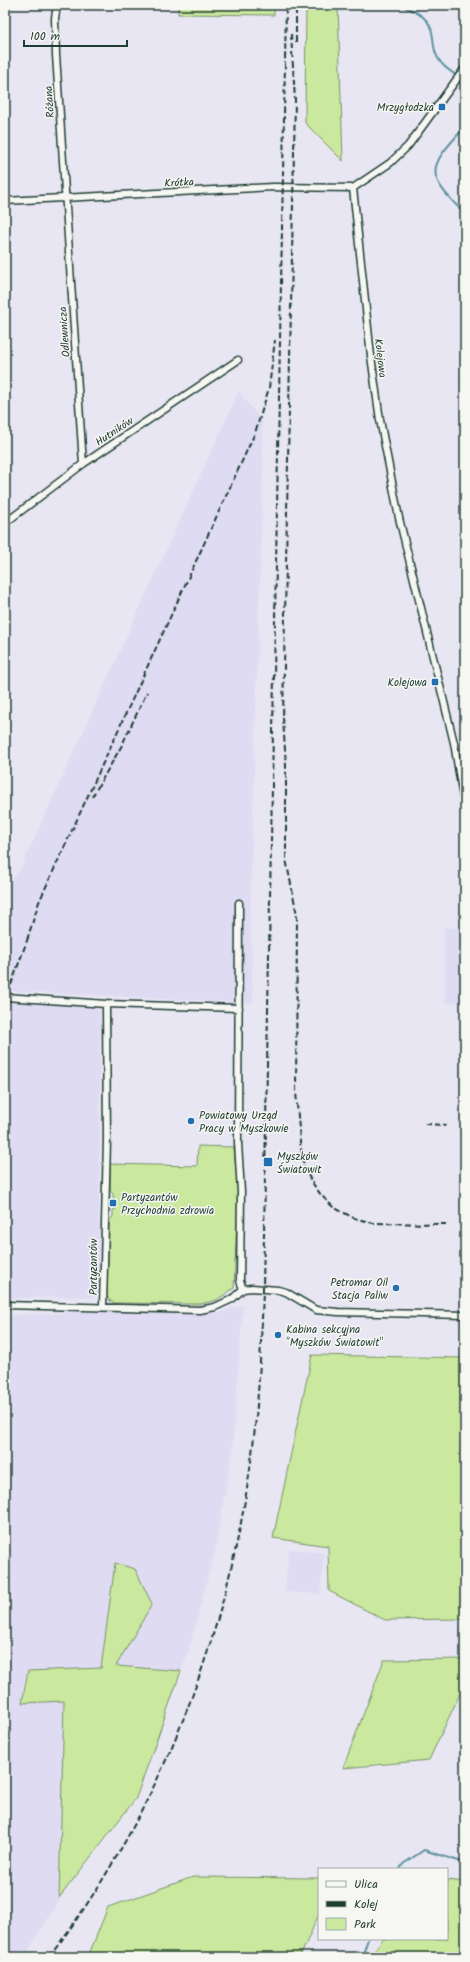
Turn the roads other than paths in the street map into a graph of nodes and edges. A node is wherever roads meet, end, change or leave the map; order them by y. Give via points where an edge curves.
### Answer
1 (57, 5) edge
2 (464, 70) edge
3 (353, 188) junction
4 (66, 198) junction
5 (5, 201) edge
6 (238, 360) dead end
7 (83, 464) junction
8 (5, 523) edge
9 (465, 809) edge
10 (239, 903) dead end
11 (5, 996) edge
12 (106, 1004) junction
13 (239, 1008) junction
14 (244, 1289) junction
15 (5, 1305) edge
16 (103, 1307) junction
17 (465, 1315) edge

1 - 4 street, Różana via 56,55
2 - 3 street via 408,146 390,163
3 - 4 street, Krótka via 273,187
3 - 9 street, Kolejowa via 381,426 399,518 454,743
4 - 5 street, Krótka
4 - 7 street, Odlewnicza
6 - 7 street, Hutników
7 - 8 street, Hutników
10 - 13 street
11 - 12 street
12 - 13 street
12 - 16 street, Partyzantów via 107,1140
13 - 14 street via 240,1280
14 - 16 street, Partyzantów via 215,1307 200,1310
14 - 17 street via 286,1292 316,1310
15 - 16 street

